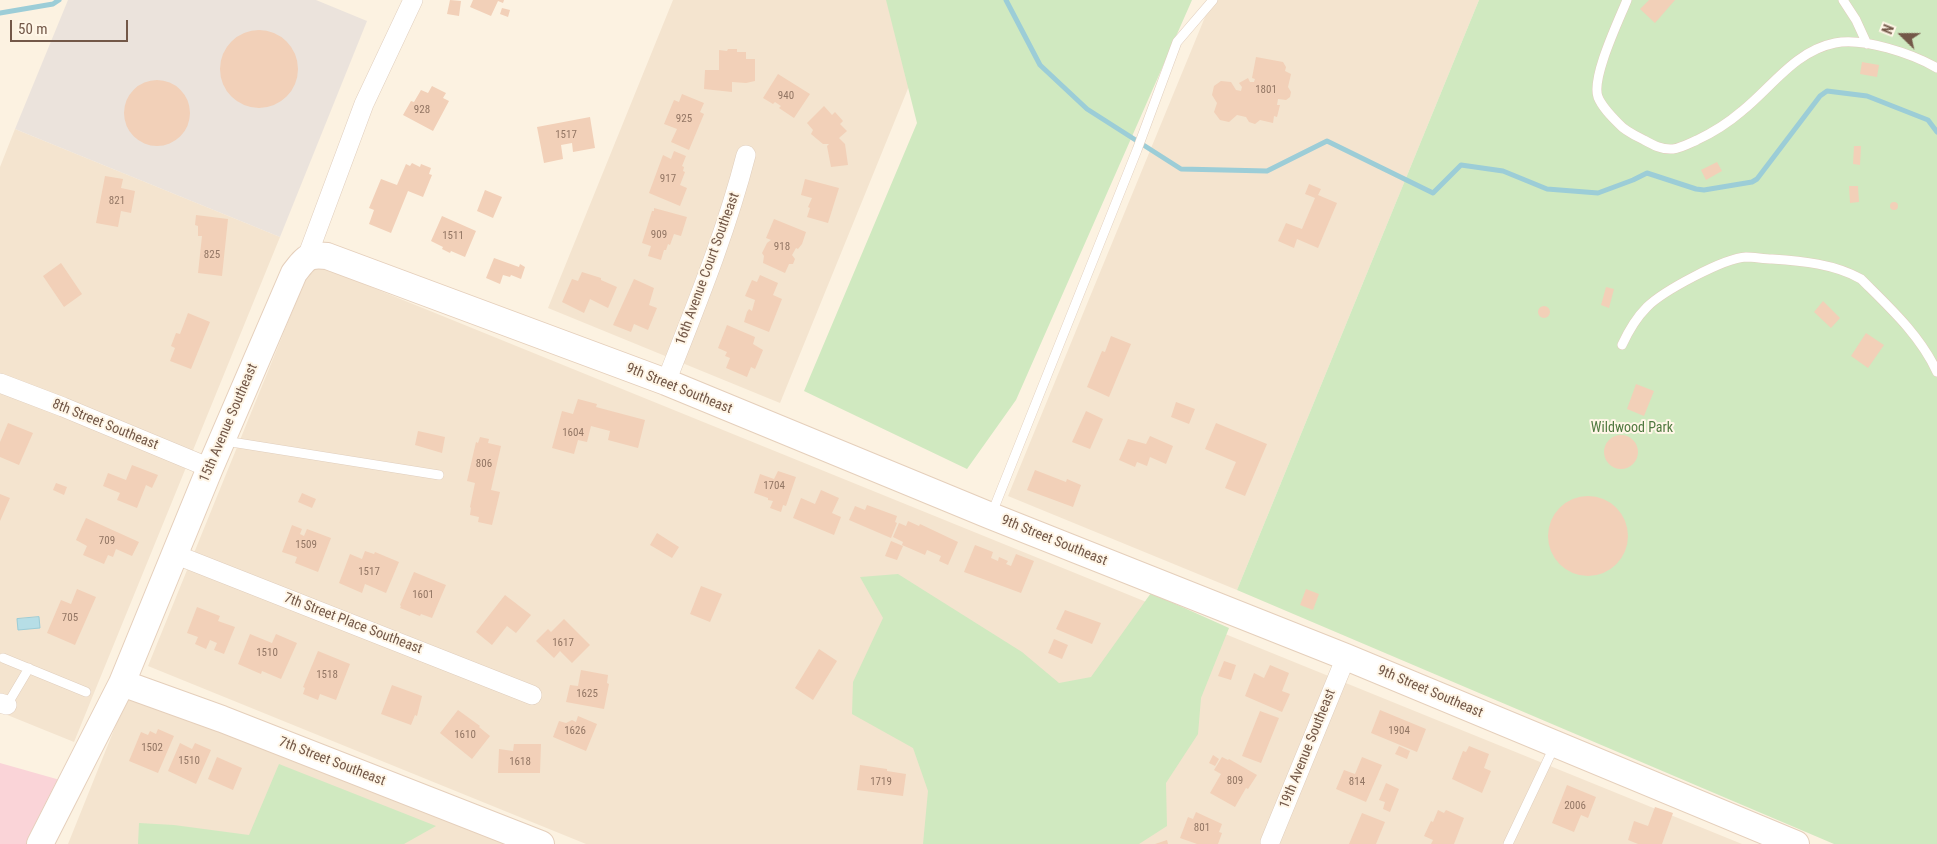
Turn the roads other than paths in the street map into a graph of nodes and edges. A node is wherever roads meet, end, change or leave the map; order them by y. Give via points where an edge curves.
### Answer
1 (413, 0) edge
2 (1213, 0) edge
3 (1627, 0) edge
4 (1843, 0) edge
5 (1867, 44) junction
6 (1937, 68) edge
7 (746, 155) dead end
8 (307, 257) junction
9 (1622, 345) dead end
10 (1937, 372) edge
11 (666, 382) junction
12 (0, 384) edge
13 (222, 440) junction
14 (210, 468) junction
15 (439, 476) dead end
16 (990, 516) junction
17 (174, 554) junction
18 (1346, 657) junction
19 (3, 658) dead end
20 (29, 668) junction
21 (122, 683) junction
22 (86, 692) dead end
23 (532, 695) dead end
24 (4, 704) edge
25 (1556, 745) junction
26 (1270, 842) dead end
27 (40, 844) edge
28 (541, 844) edge
29 (1508, 844) edge
30 (1796, 844) edge

1 - 8 street, 15th Avenue Southeast via 364,104
2 - 16 lane via 1178,42
3 - 5 lane via 1603,62 1597,84 1598,96 1620,126 1658,147 1672,149 1719,129 1798,60 1817,49 1836,42
4 - 5 lane
5 - 6 lane via 1916,58
7 - 11 street, 16th Avenue Court Southeast via 707,276
8 - 11 street, 9th Street Southeast via 327,256
8 - 13 street, 15th Avenue Southeast via 294,273
9 - 10 lane via 1648,306 1697,275 1744,257 1790,260 1835,268 1861,279 1912,332
11 - 16 street, 9th Street Southeast
12 - 14 street, 8th Street Southeast
13 - 14 street, 15th Avenue Southeast
13 - 15 lane
14 - 17 street, 15th Avenue Southeast
16 - 18 street, 9th Street Southeast
17 - 21 street, 15th Avenue Southeast
17 - 23 street, 7th Street Place Southeast
18 - 25 street, 9th Street Southeast
18 - 26 street, 19th Avenue Southeast
19 - 20 lane
20 - 22 lane
20 - 24 lane
21 - 27 street, 15th Avenue Southeast
21 - 28 street, 7th Street Southeast via 231,722
25 - 29 lane
25 - 30 street, 9th Street Southeast via 1765,835

